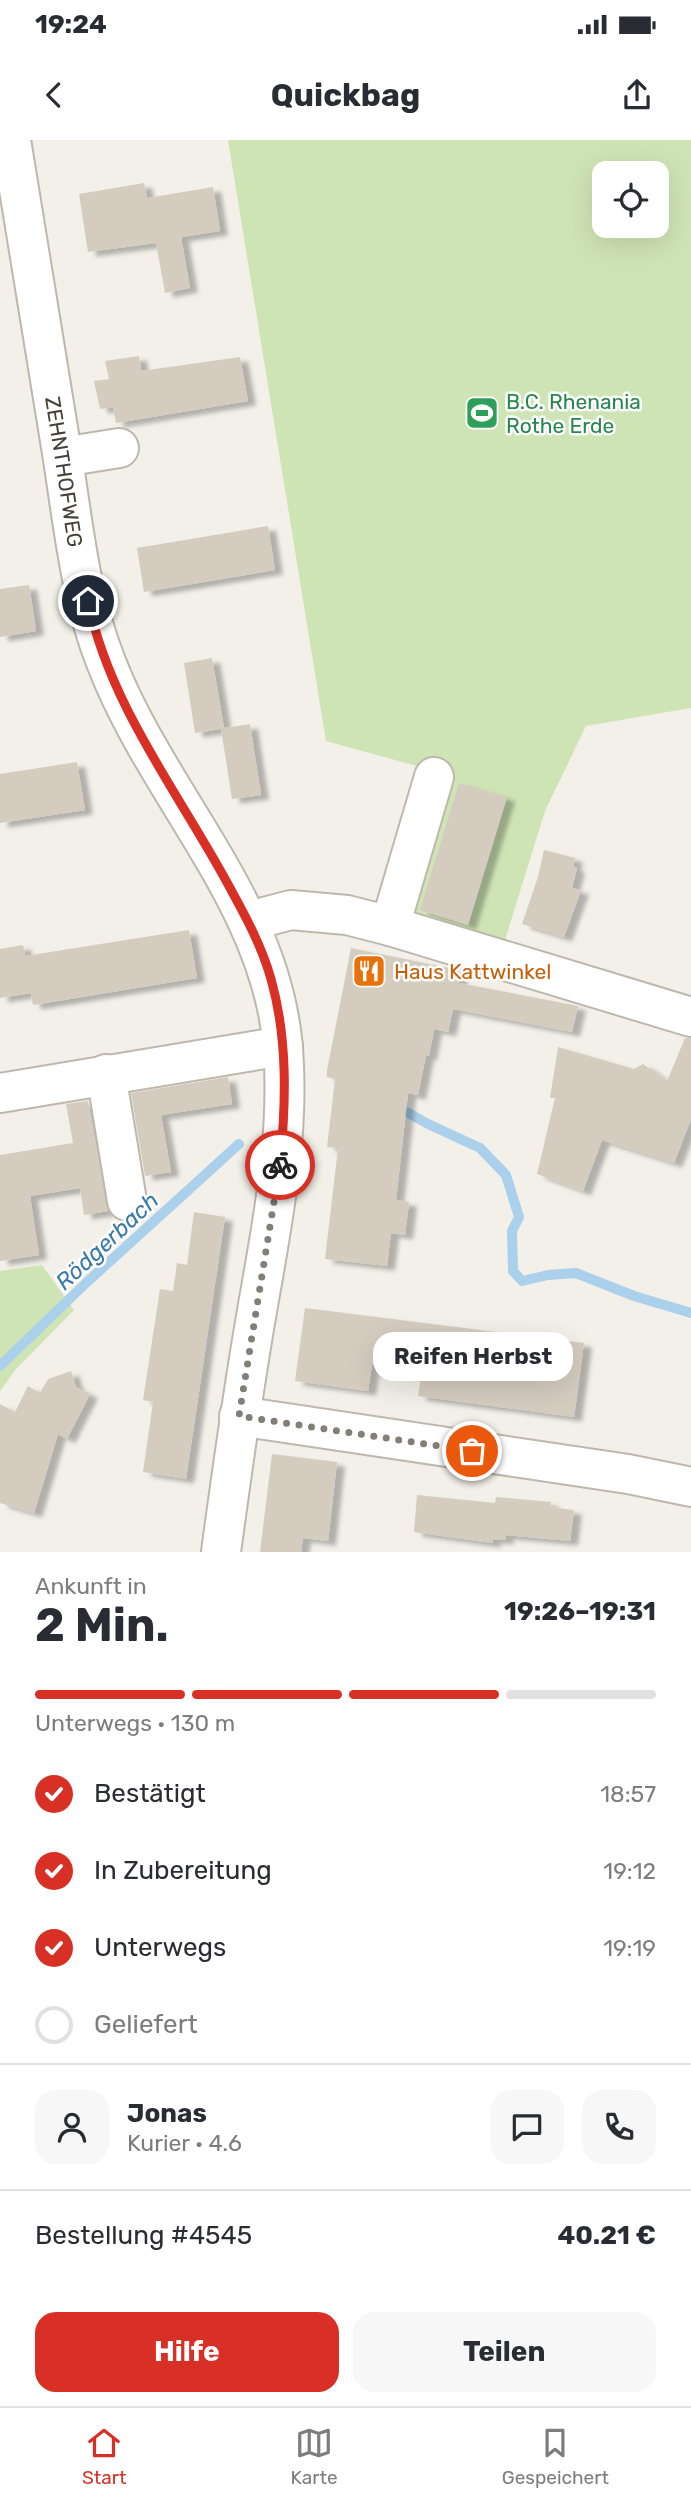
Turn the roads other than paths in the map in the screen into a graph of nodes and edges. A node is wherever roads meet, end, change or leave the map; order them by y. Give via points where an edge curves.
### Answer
1 (11, 140) edge
2 (119, 447) dead end
3 (63, 457) junction
4 (434, 777) dead end
5 (249, 921) junction
6 (390, 926) junction
7 (691, 1017) edge
8 (283, 1046) junction
9 (106, 1074) junction
10 (0, 1093) edge
11 (127, 1201) dead end
12 (239, 1416) junction
13 (691, 1487) edge
14 (221, 1552) edge

1 - 3 street, ZEHNTHOFWEG
2 - 3 street
3 - 5 street, ZEHNTHOFWEG via 91,613 106,662 129,714
4 - 6 street
5 - 6 street via 290,910 346,915
5 - 8 street, ZEHNTHOFWEG via 271,979
6 - 7 street
8 - 9 street
8 - 12 street, ZEHNTHOFWEG via 285,1117 278,1187
9 - 10 street
9 - 11 street
12 - 13 street
12 - 14 street, ZEHNTHOFWEG

